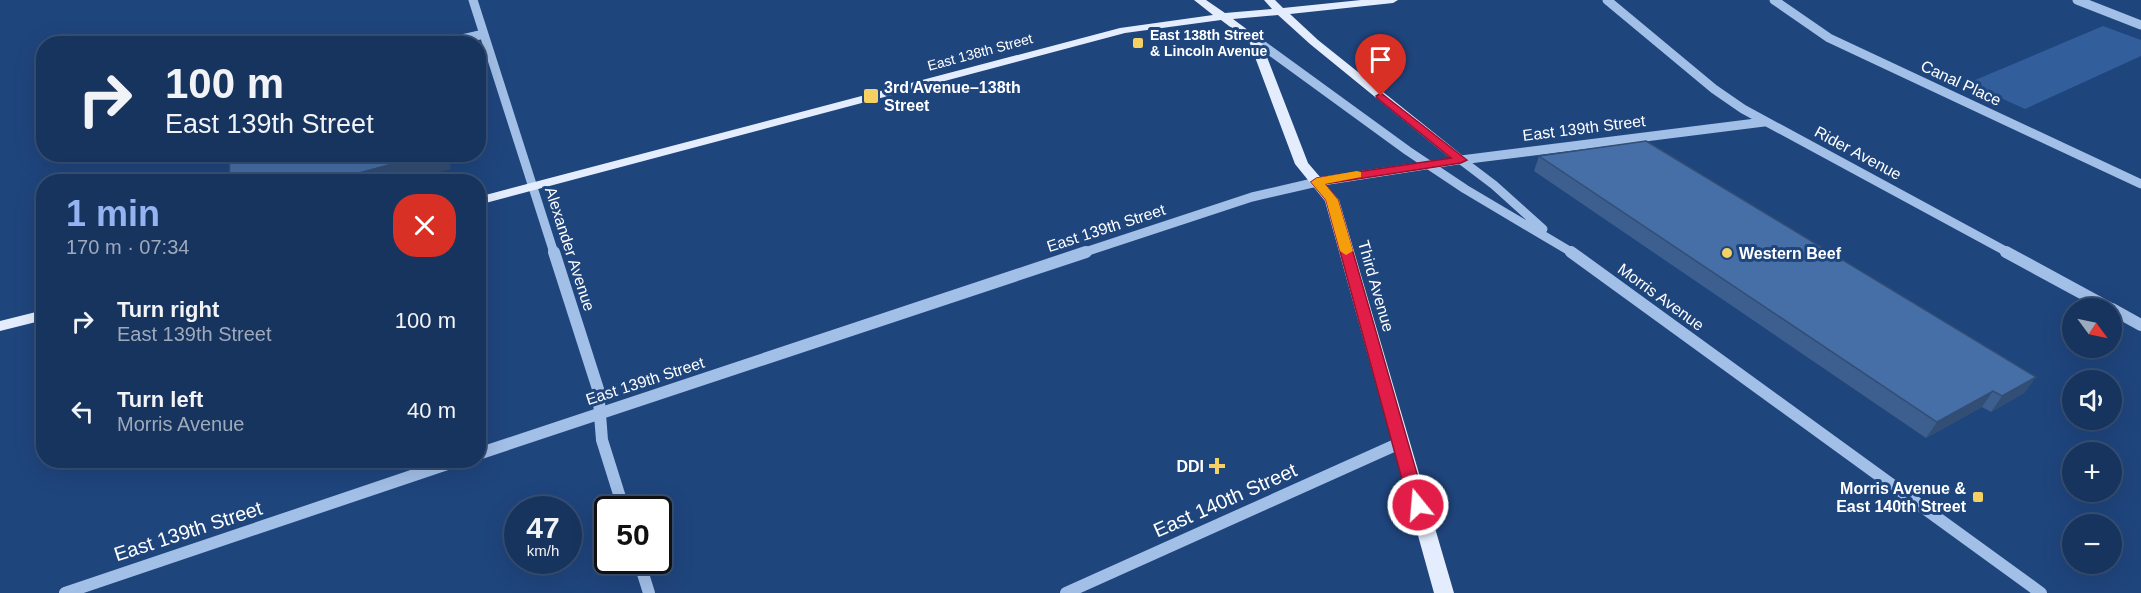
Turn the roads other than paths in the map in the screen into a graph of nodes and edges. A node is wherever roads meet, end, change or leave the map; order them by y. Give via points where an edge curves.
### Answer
1 (473, 0) edge
2 (1199, 0) edge
3 (1269, 0) edge
4 (1393, 0) edge
5 (1607, 0) edge
6 (1774, 0) edge
7 (2077, 0) edge
8 (1281, 12) junction
9 (1222, 17) junction
10 (2141, 25) edge
11 (484, 34) joint
12 (475, 36) edge
13 (1254, 39) junction
14 (486, 40) edge
15 (1766, 122) junction
16 (1461, 160) junction
17 (1428, 165) junction
18 (1317, 182) junction
19 (2141, 184) edge
20 (534, 187) junction
21 (486, 199) edge
22 (1561, 245) junction
23 (2092, 298) edge
24 (2122, 315) edge
25 (36, 317) edge
26 (2141, 325) edge
27 (0, 326) edge
28 (600, 413) junction
29 (1400, 443) junction
30 (486, 451) edge
31 (435, 468) edge
32 (620, 496) edge
33 (643, 574) edge
34 (65, 593) edge
35 (649, 593) edge
36 (1066, 593) edge
37 (1444, 593) edge
38 (2041, 593) edge

1 - 11 street, Alexander Avenue
2 - 9 main road
3 - 8 main road
4 - 8 main road, East 138th Street
5 - 15 street, Rider Avenue via 1719,93
6 - 19 street, Canal Place via 1829,38
7 - 10 street
8 - 9 main road, East 138th Street
8 - 16 main road
9 - 13 main road
9 - 20 main road, East 138th Street via 1102,36
11 - 12 street
13 - 17 street, Morris Avenue
13 - 18 main road, Third Avenue via 1302,164
14 - 20 street, Alexander Avenue
15 - 16 street, East 139th Street
15 - 23 street, Rider Avenue
16 - 17 main road, East 139th Street
16 - 22 street
17 - 18 main road, East 139th Street
17 - 22 street, Morris Avenue
18 - 28 street, East 139th Street via 1252,197
18 - 29 main road, Third Avenue via 1332,200
20 - 21 main road, East 138th Street
20 - 28 street, Alexander Avenue via 598,389
22 - 38 street, Morris Avenue
24 - 26 street, Rider Avenue
25 - 27 main road
28 - 30 street, East 139th Street
28 - 32 street, Alexander Avenue via 602,440
29 - 36 street, East 140th Street
29 - 37 main road, Third Avenue
31 - 34 street, East 139th Street
33 - 35 street

